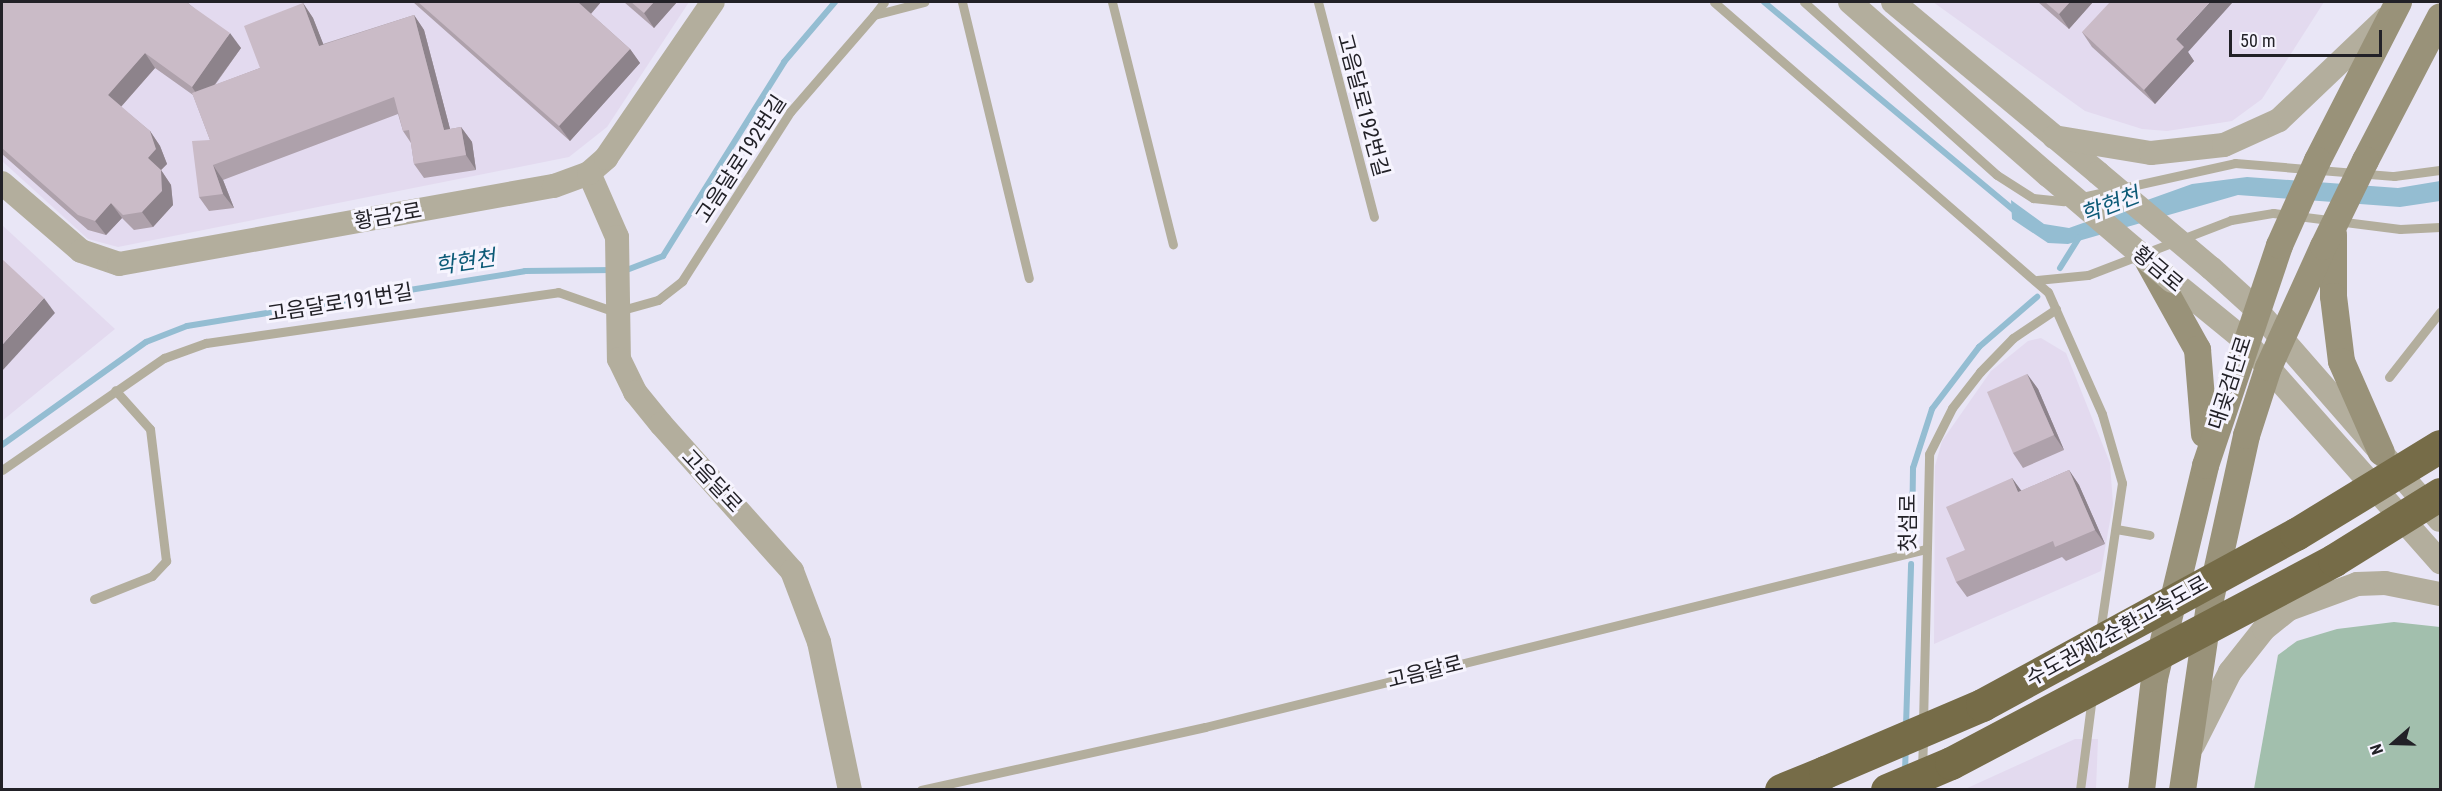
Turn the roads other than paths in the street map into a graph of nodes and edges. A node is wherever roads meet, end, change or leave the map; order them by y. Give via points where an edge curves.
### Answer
1 (713, 2) edge
2 (884, 2) edge
3 (924, 2) edge
4 (962, 2) edge
5 (1112, 2) edge
6 (1318, 2) edge
7 (1714, 2) edge
8 (1804, 2) edge
9 (1850, 2) edge
10 (1893, 2) edge
11 (2394, 7) edge
12 (874, 15) junction
13 (2440, 16) edge
14 (2054, 137) junction
15 (2440, 170) edge
16 (589, 173) junction
17 (2, 183) edge
18 (1374, 217) dead end
19 (2440, 227) edge
20 (2330, 241) junction
21 (1173, 244) dead end
22 (2148, 260) joint
23 (1029, 278) dead end
24 (2037, 280) junction
25 (2172, 289) junction
26 (615, 303) junction
27 (2255, 308) junction
28 (2056, 309) junction
29 (2440, 312) edge
30 (2280, 337) junction
31 (2243, 339) junction
32 (2268, 367) junction
33 (2389, 377) dead end
34 (115, 390) junction
35 (2440, 446) edge
36 (2381, 452) junction
37 (2205, 465) junction
38 (2, 470) edge
39 (2340, 492) dead end
40 (2440, 494) edge
41 (2440, 520) edge
42 (2116, 529) junction
43 (2149, 535) dead end
44 (1926, 549) junction
45 (2262, 554) dead end
46 (2440, 561) edge
47 (2440, 594) edge
48 (94, 599) dead end
49 (2096, 662) dead end
50 (2094, 673) dead end
51 (2183, 776) edge
52 (850, 789) edge
53 (921, 789) edge
54 (1781, 789) edge
55 (1887, 789) edge
56 (1922, 789) edge
57 (2080, 789) edge
58 (2141, 789) edge

1 - 16 street, 황금2로 via 620,139
2 - 12 lane, 고음달로192번길
3 - 12 lane
4 - 23 lane
5 - 21 lane
6 - 18 lane, 고음달로192번길
7 - 24 lane
8 - 15 lane via 1997,175 2033,198 2064,201 2235,163 2394,176
9 - 22 street, 황금로, bridge
10 - 14 street, 황금로
11 - 14 street via 2304,100 2260,131 2224,145 2151,153
11 - 27 main road, 대곶검단로, bridge via 2317,160
12 - 26 lane, 고음달로192번길 via 790,112 682,281 658,300
13 - 20 main road, 대곶검단로, bridge via 2365,160
14 - 27 street, 황금로, bridge
16 - 17 street, 황금2로 via 554,186 119,264 81,251
16 - 26 street, 고음달로 via 611,217 618,253
19 - 24 lane via 2400,229 2273,213 2231,220 2088,275
20 - 30 main road, 대곶검단로
20 - 36 main road via 2341,361
22 - 25 main road, bridge
24 - 28 lane
25 - 31 street, 황금로
25 - 37 main road via 2201,367
26 - 34 lane, 고음달로191번길 via 558,292 206,343 164,358
26 - 52 street, 고음달로 via 619,359 635,392 776,550 805,595
27 - 30 street, 황금로
27 - 31 main road, 대곶검단로
28 - 42 lane via 2118,461 2121,503
28 - 44 lane, 첫섬로 via 2000,352 1939,430 1929,454
29 - 33 lane
30 - 32 main road, 대곶검단로
30 - 36 street, 황금로
31 - 32 street, 황금로
31 - 37 main road, 대곶검단로
32 - 46 street, 황금로
32 - 51 main road, 대곶검단로 via 2246,435 2210,599
34 - 38 lane, 고음달로191번길 via 54,439
34 - 48 lane via 150,429 166,561 152,576
35 - 54 highway, 수도권제2순환고속도로, bridge via 2296,534 1982,705
36 - 41 street, 황금로
37 - 58 main road, 대곶검단로 via 2154,678
39 - 45 lane via 2319,528 2304,541
40 - 55 highway, 수도권제2순환고속도로, bridge via 2334,560 1951,763
42 - 43 lane
42 - 49 lane
44 - 53 lane, 고음달로 via 1205,727
44 - 56 lane, 첫섬로
47 - 51 street via 2385,583 2358,584 2289,609 2264,629 2230,672
50 - 57 lane

